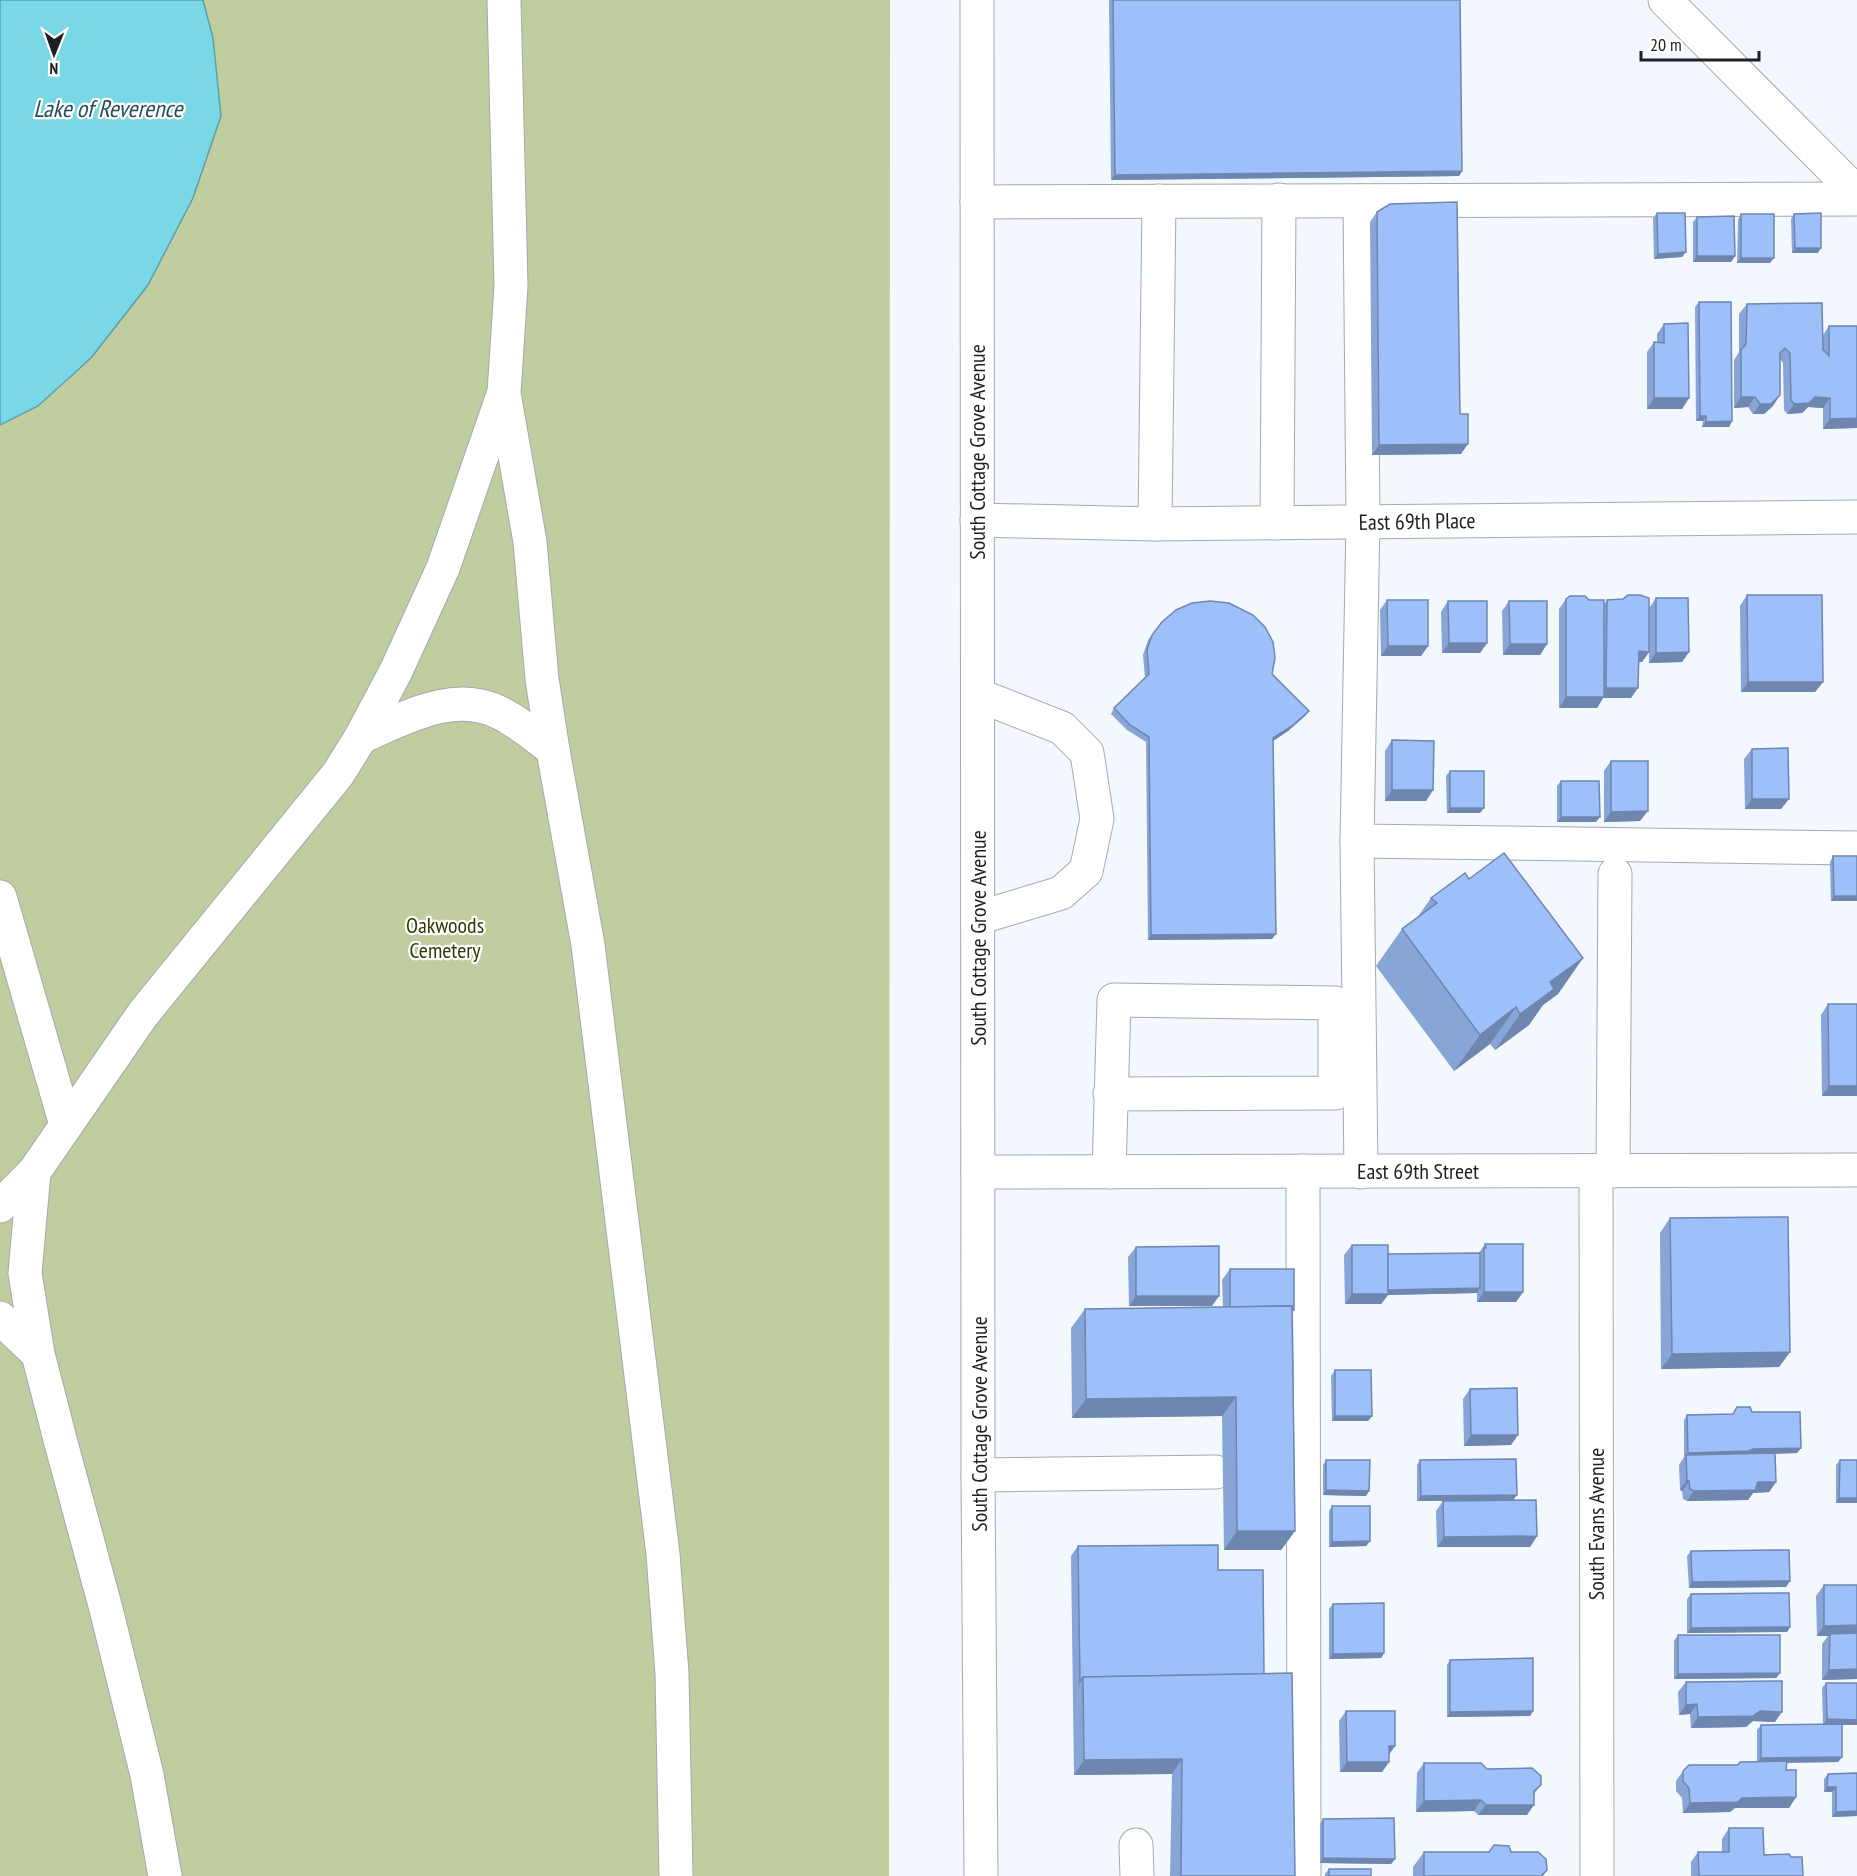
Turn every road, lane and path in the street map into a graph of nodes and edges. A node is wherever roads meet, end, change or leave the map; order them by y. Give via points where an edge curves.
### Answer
1 (504, 0) edge
2 (977, 0) edge
3 (1665, 0) edge
4 (1857, 193) edge
5 (1857, 199) edge
6 (1279, 200) junction
7 (1159, 201) junction
8 (1360, 201) junction
9 (977, 202) junction
10 (504, 393) junction
11 (1857, 517) edge
12 (977, 520) junction
13 (1363, 521) junction
14 (1276, 522) junction
15 (1155, 524) junction
16 (978, 695) junction
17 (361, 737) junction
18 (553, 750) junction
19 (1357, 842) junction
20 (1857, 848) edge
21 (1616, 874) dead end
22 (0, 897) edge
23 (978, 918) junction
24 (1347, 1067) junction
25 (1110, 1094) junction
26 (66, 1125) junction
27 (1857, 1170) edge
28 (1303, 1171) junction
29 (1604, 1171) junction
30 (34, 1172) junction
31 (978, 1172) junction
32 (1109, 1172) junction
33 (1361, 1172) junction
34 (0, 1206) edge
35 (0, 1318) edge
36 (39, 1354) junction
37 (1216, 1472) dead end
38 (978, 1475) junction
39 (165, 1876) edge
40 (676, 1876) edge
41 (981, 1876) edge
42 (1304, 1876) edge
43 (1597, 1876) edge

1 - 10 street via 511,286
2 - 9 street, South Cottage Grove Avenue
3 - 4 street
5 - 8 street
6 - 7 street
6 - 8 street
6 - 14 street
7 - 9 street
7 - 15 street
8 - 13 street
9 - 12 street, South Cottage Grove Avenue
10 - 17 street via 443,568
10 - 18 street via 530,542 542,679
11 - 13 street, East 69th Place
12 - 15 street, East 69th Place
12 - 16 street, South Cottage Grove Avenue
13 - 14 street, East 69th Place
13 - 19 street
14 - 15 street, East 69th Place
16 - 23 street, South Cottage Grove Avenue
16 - 23 street via 1062,729 1087,753 1097,819 1086,871 1061,893
17 - 18 street via 416,713 447,705 475,704 500,712
17 - 26 street via 338,774 143,1014
18 - 40 street via 588,945 663,1554 672,1674
19 - 20 street
19 - 24 street
21 - 29 street, South Evans Avenue
22 - 26 street
23 - 31 street, South Cottage Grove Avenue
24 - 25 street via 1335,1093
24 - 25 street via 1335,1003 1114,1000
24 - 33 street
25 - 32 street
26 - 30 street
27 - 29 street, East 69th Street
28 - 32 street, East 69th Street
28 - 33 street, East 69th Street
28 - 42 street
29 - 33 street, East 69th Street
29 - 43 street, South Evans Avenue
30 - 34 street
30 - 36 street via 25,1273
31 - 32 street, East 69th Street
31 - 38 street, South Cottage Grove Avenue
35 - 36 street
36 - 39 street via 147,1775
37 - 38 street
38 - 41 street, South Cottage Grove Avenue

